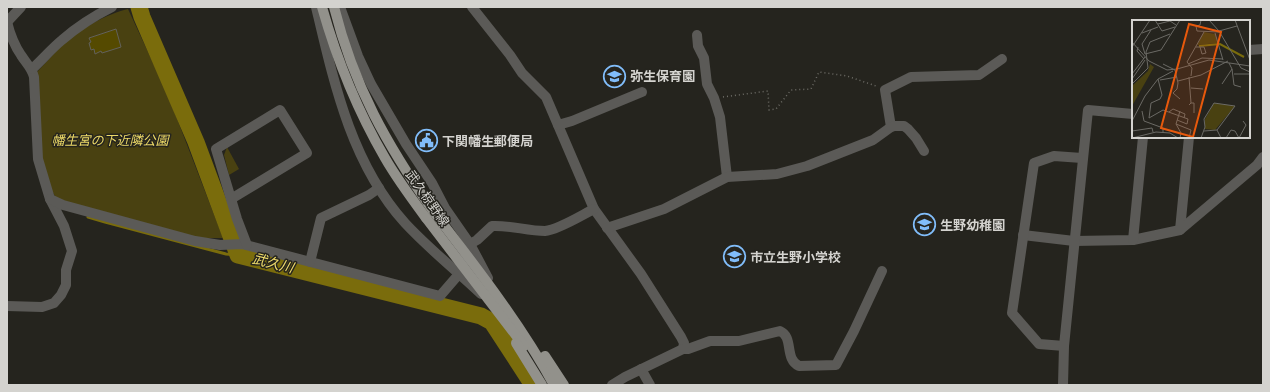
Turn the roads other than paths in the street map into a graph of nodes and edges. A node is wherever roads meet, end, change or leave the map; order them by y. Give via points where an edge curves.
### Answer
1 (21, 7) edge
2 (112, 7) edge
3 (316, 7) edge
4 (322, 7) edge
5 (334, 7) edge
6 (340, 7) edge
7 (472, 7) edge
8 (7, 22) edge
9 (697, 35) dead end
10 (1263, 49) edge
11 (1250, 50) edge
12 (1002, 59) dead end
13 (32, 69) junction
14 (642, 92) dead end
15 (1132, 114) edge
16 (558, 125) junction
17 (891, 127) junction
18 (1143, 138) edge
19 (1189, 138) edge
20 (924, 151) dead end
21 (1263, 157) edge
22 (1082, 158) junction
23 (727, 176) junction
24 (379, 188) junction
25 (50, 199) junction
26 (232, 199) junction
27 (594, 209) junction
28 (607, 228) junction
29 (1180, 230) junction
30 (1023, 235) junction
31 (1132, 240) junction
32 (1074, 241) junction
33 (470, 244) junction
34 (244, 245) junction
35 (310, 262) junction
36 (882, 271) dead end
37 (459, 274) junction
38 (492, 288) junction
39 (484, 295) junction
40 (7, 306) edge
41 (525, 342) junction
42 (1064, 346) junction
43 (683, 349) junction
44 (641, 369) junction
45 (542, 385) edge
46 (548, 385) edge
47 (554, 385) edge
48 (564, 385) edge
49 (612, 385) edge
50 (650, 385) edge
51 (1063, 385) edge

1 - 8 street
2 - 13 street via 74,30
3 - 24 street via 346,117 361,156
4 - 39 main road, 武久椋野線, bridge via 337,57 358,108 386,159 426,218
5 - 38 main road, 武久椋野線, bridge via 347,53 367,103 395,154 433,211
6 - 33 street via 374,90 445,208
7 - 16 street via 522,73 546,97
8 - 13 street via 20,54
9 - 23 street via 698,46 704,58 707,84 722,127
10 - 11 street
12 - 17 street via 979,75 911,77 885,90
13 - 25 street via 36,149
14 - 16 street
15 - 22 street via 1088,110
16 - 27 street
17 - 20 street via 904,126
17 - 23 street via 873,140 807,166 777,174
18 - 31 street
19 - 29 street
21 - 29 street via 1257,165
22 - 30 street via 1054,156 1034,163
22 - 32 street
23 - 28 street via 664,209
24 - 35 street via 320,218
24 - 37 street via 405,222
25 - 34 street via 63,205 195,241
25 - 40 street via 66,231 72,251 66,270 64,290 54,303 46,306
26 - 26 street via 307,153 280,110 216,148
26 - 34 street
27 - 28 street
27 - 33 street via 552,230 492,226
28 - 43 street via 641,274 681,337
29 - 31 street
30 - 32 street
30 - 42 street via 1012,313 1039,344
31 - 32 street
32 - 42 street
33 - 37 street
33 - 41 street
34 - 35 street
35 - 37 street via 440,296
36 - 43 street via 836,365 799,366 793,362 786,337 780,331 739,341 710,342
37 - 41 street via 504,317
38 - 47 main road, 武久椋野線, bridge
38 - 48 main road, bridge
39 - 45 main road, bridge
39 - 46 main road, 武久椋野線, bridge via 522,343
41 - 47 street
42 - 51 street
43 - 44 street
44 - 49 street
44 - 50 street

